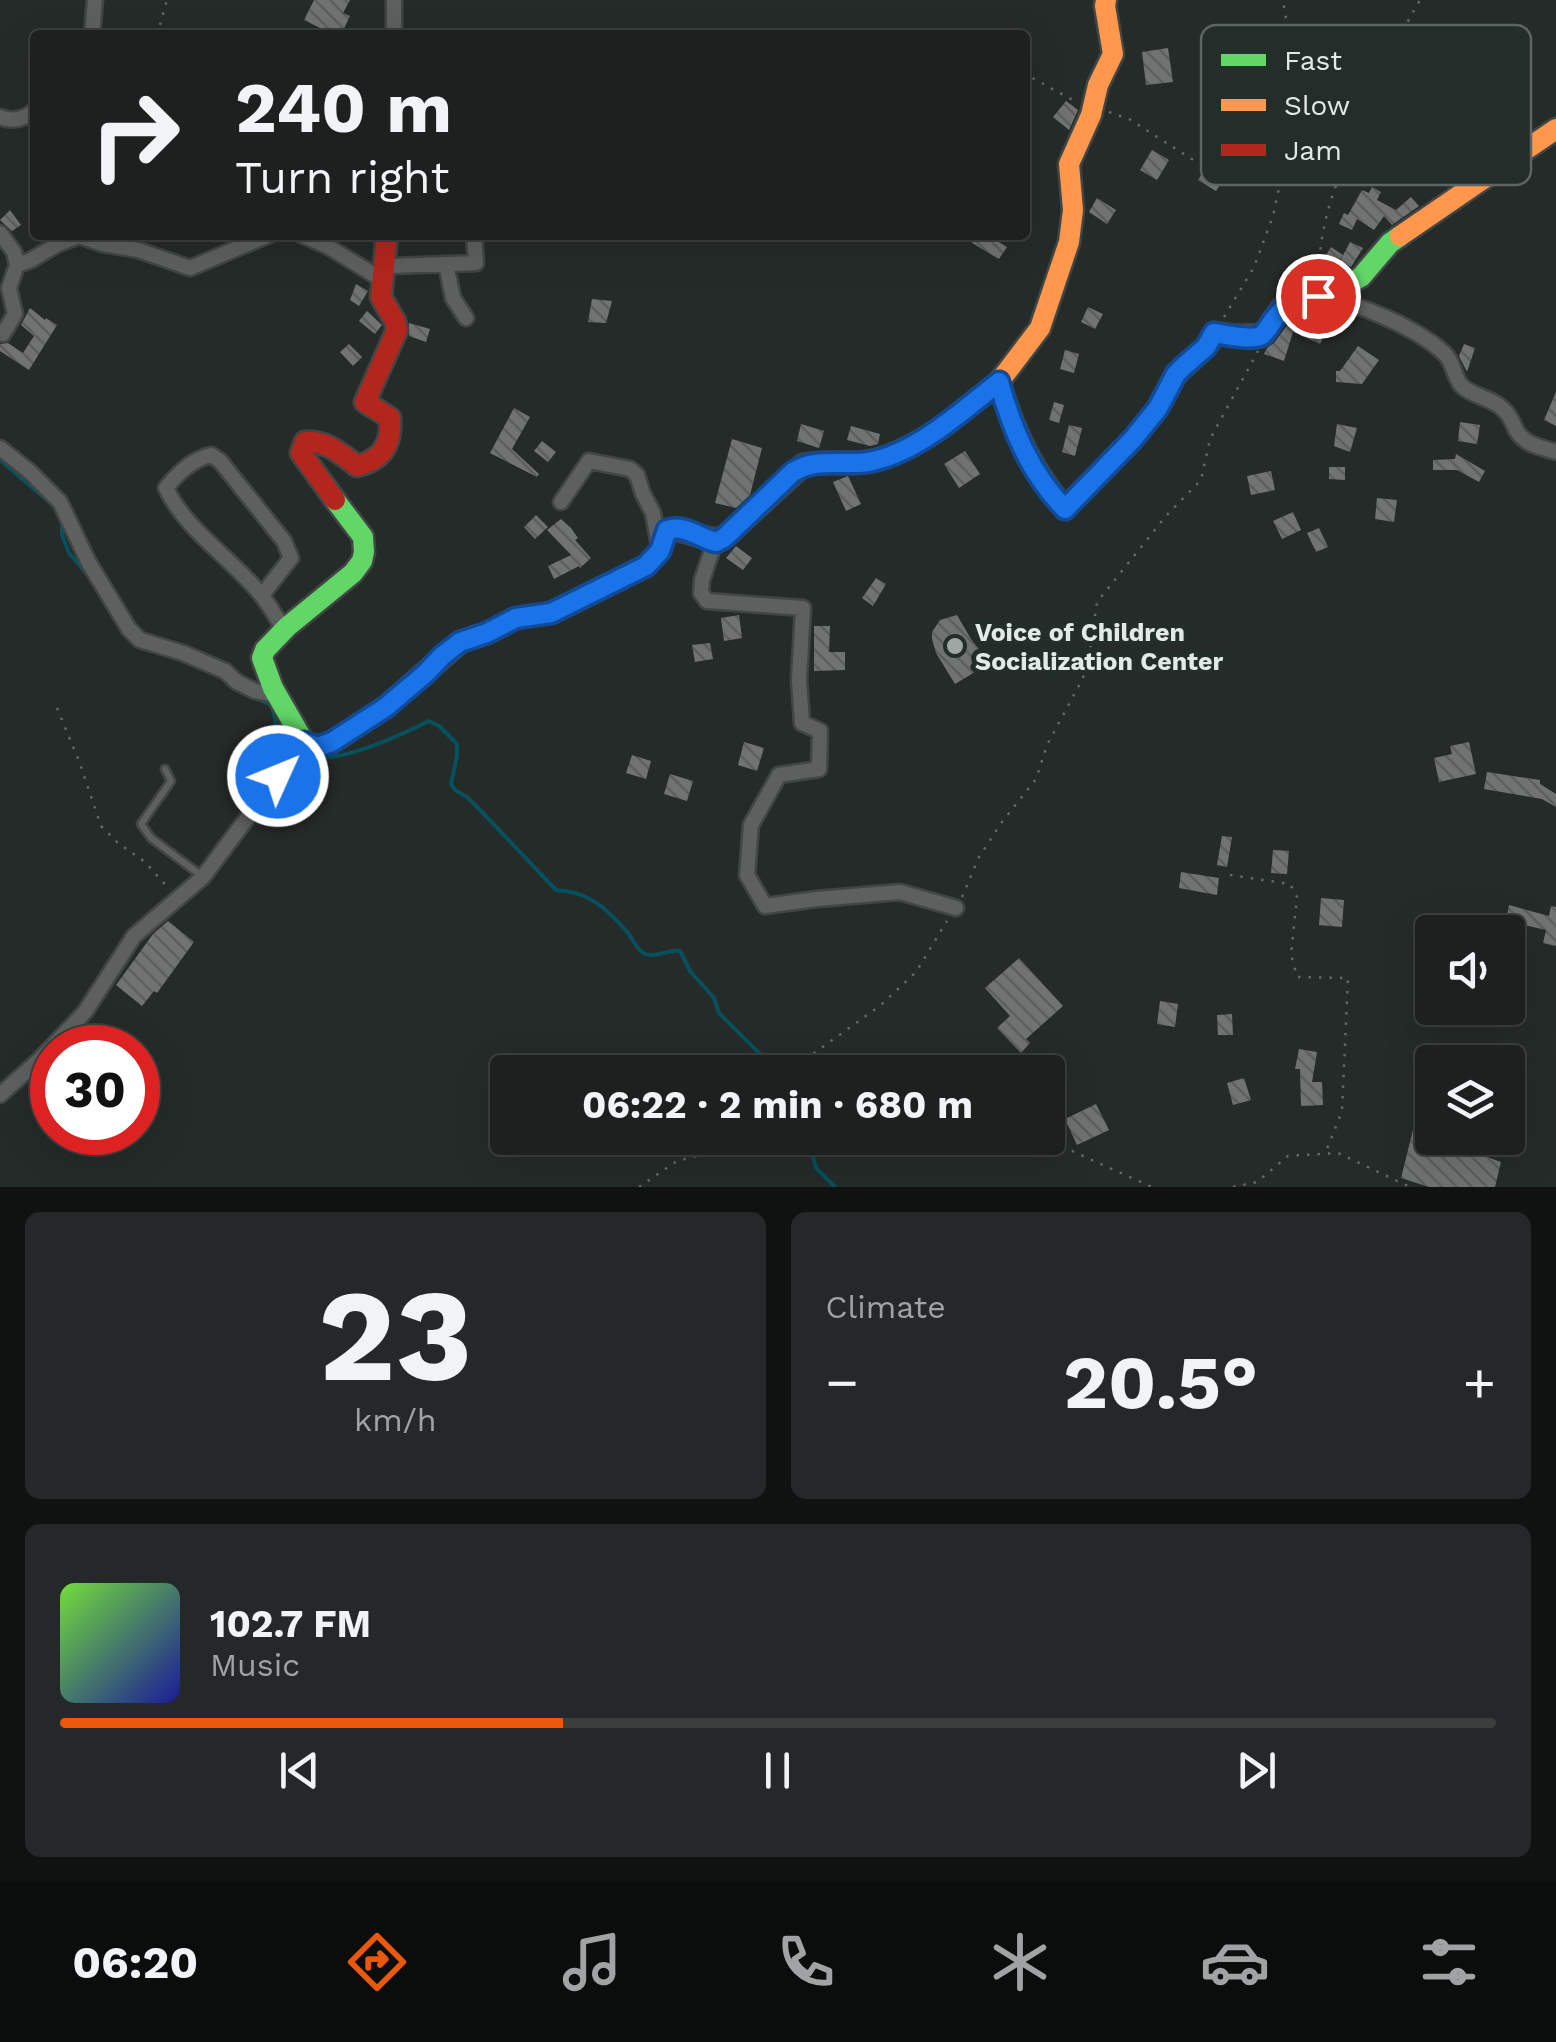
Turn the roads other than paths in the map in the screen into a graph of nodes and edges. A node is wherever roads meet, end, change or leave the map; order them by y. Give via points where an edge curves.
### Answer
1 (96, 0) edge
2 (394, 0) edge
3 (1106, 0) edge
4 (93, 30) edge
5 (394, 30) edge
6 (30, 114) edge
7 (0, 118) edge
8 (1556, 129) edge
9 (1531, 146) edge
10 (1474, 185) edge
11 (0, 233) edge
12 (68, 240) edge
13 (90, 240) edge
14 (257, 240) edge
15 (313, 240) edge
16 (387, 240) edge
17 (474, 240) edge
18 (446, 264) junction
19 (17, 265) junction
20 (384, 272) junction
21 (1318, 296) junction
22 (466, 318) dead end
23 (4, 334) dead end
24 (999, 382) junction
25 (0, 448) edge
26 (1556, 452) edge
27 (561, 502) dead end
28 (715, 541) junction
29 (660, 551) junction
30 (262, 595) junction
31 (284, 630) junction
32 (277, 695) junction
33 (299, 750) junction
34 (165, 769) dead end
35 (203, 877) junction
36 (956, 908) road end
37 (0, 1095) edge

1 - 4 street
2 - 5 street
3 - 24 street via 1113,54 1070,164 1069,242 1040,328
6 - 7 street
8 - 9 street
10 - 21 street via 1390,243 1361,277
11 - 19 street
12 - 19 street
13 - 14 street via 190,268
15 - 20 street
16 - 20 street
17 - 18 street via 476,263
18 - 20 street
18 - 22 street via 453,298
19 - 23 street via 9,288 15,314
20 - 31 street via 381,297 396,330 364,402 390,418 386,451 357,466 321,442 301,447 363,537 365,552 353,573
21 - 24 street via 1281,309 1263,335 1214,333 1176,374 1133,439 1065,509 1020,444
21 - 26 street via 1342,300 1430,343 1449,359 1464,388 1506,411 1523,440
24 - 28 street via 938,431 899,451 868,462 803,466
25 - 32 street via 60,502 104,588 140,640
27 - 29 street via 588,461 630,469 653,513
28 - 29 street via 675,527 663,536
28 - 36 street via 702,580 708,602 803,608 802,723 820,730 819,769 779,776 751,825 747,875 764,906 900,892
29 - 33 street via 646,566 551,613 516,618 460,642 386,707 332,742
30 - 30 street via 166,488 201,457 220,461 289,551 291,558
30 - 31 street
31 - 32 street via 262,661
32 - 33 street
33 - 35 street
34 - 35 lane via 171,781 142,824
35 - 37 street via 134,936 85,1012

